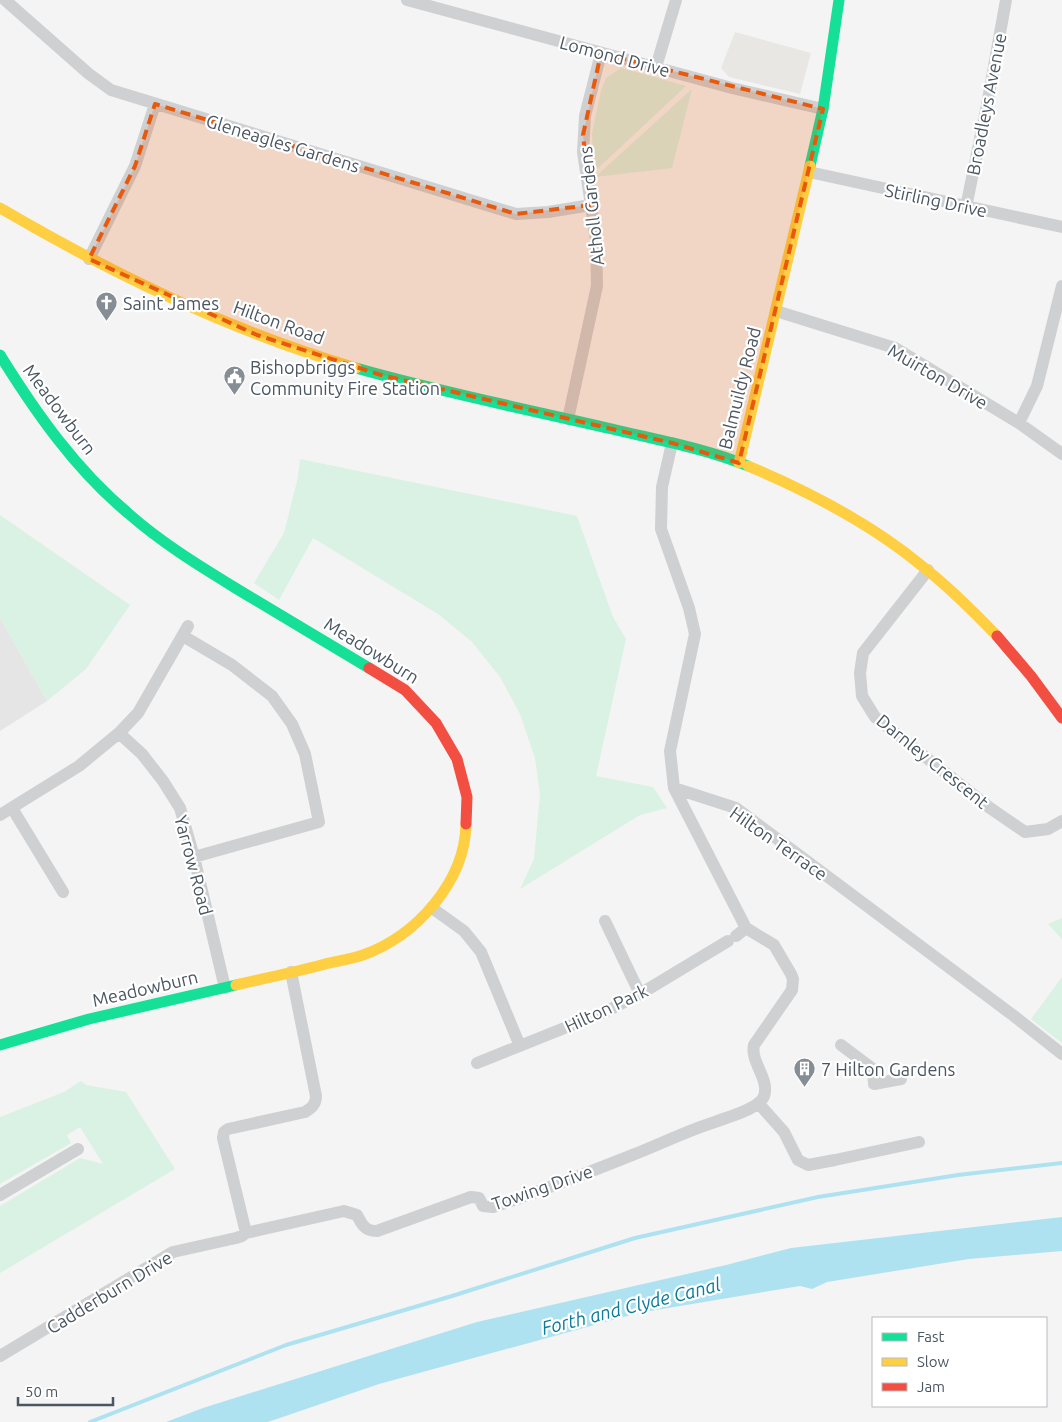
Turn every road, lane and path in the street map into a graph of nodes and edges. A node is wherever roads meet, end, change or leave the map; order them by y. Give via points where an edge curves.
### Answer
1 (5, 0) edge
2 (407, 0) edge
3 (676, 0) edge
4 (839, 0) edge
5 (1006, 0) edge
6 (602, 53) junction
7 (656, 67) junction
8 (155, 104) junction
9 (823, 109) junction
10 (809, 172) junction
11 (591, 205) junction
12 (966, 207) junction
13 (0, 208) edge
14 (1062, 227) edge
15 (89, 259) junction
16 (1062, 286) edge
17 (776, 311) junction
18 (0, 355) edge
19 (568, 419) junction
20 (1019, 423) junction
21 (672, 443) junction
22 (1062, 454) edge
23 (739, 463) junction
24 (928, 570) junction
25 (1062, 718) edge
26 (119, 734) junction
27 (674, 788) junction
28 (12, 808) junction
29 (0, 815) edge
30 (1062, 821) edge
31 (194, 857) junction
32 (63, 892) dead end
33 (432, 908) junction
34 (605, 921) dead end
35 (746, 928) junction
36 (291, 972) junction
37 (225, 988) junction
38 (640, 994) junction
39 (0, 1045) edge
40 (840, 1045) dead end
41 (520, 1046) junction
42 (1062, 1054) edge
43 (477, 1062) dead end
44 (901, 1079) dead end
45 (759, 1104) junction
46 (919, 1142) dead end
47 (78, 1149) dead end
48 (0, 1196) edge
49 (246, 1233) junction
50 (0, 1356) edge

1 - 8 street, Gleneagles Gardens via 111,90
2 - 6 street, Lomond Drive
3 - 7 street
4 - 9 street, Balmuildy Road
5 - 12 street, Broadleys Avenue
6 - 7 street, Lomond Drive
6 - 11 street, Atholl Gardens via 585,116 583,152
7 - 9 street, Lomond Drive
8 - 11 street, Gleneagles Gardens via 516,214
8 - 15 street via 134,166
9 - 10 street, Balmuildy Road
10 - 12 street, Stirling Drive
10 - 17 street, Balmuildy Road
11 - 19 street, Atholl Gardens via 597,286
12 - 14 street, Stirling Drive
13 - 15 street, Hilton Road
15 - 19 street, Hilton Road via 172,300 326,358 381,375
16 - 20 street via 1037,386
17 - 20 street, Muirton Drive via 895,348
17 - 23 street, Balmuildy Road
18 - 33 street, Meadowburn via 50,431 92,481 128,514 212,575 406,690 429,711 448,737 461,766 468,815 458,865
19 - 21 street, Hilton Road
20 - 22 street, Muirton Drive
21 - 23 street, Hilton Road
21 - 27 street via 662,487 661,529 695,634 670,751
23 - 24 street, Balmuildy Road via 838,509
24 - 25 street, Balmuildy Road via 994,631
24 - 30 street, Darnley Crescent via 863,653 860,673 862,696 875,717 1025,832 1048,829
26 - 28 street via 79,766
26 - 31 street, Yarrow Road via 142,754 180,808
26 - 31 street via 138,713 185,631 272,696 292,724 305,754 319,822
27 - 35 street
27 - 42 street, Hilton Terrace via 736,808
28 - 29 street
28 - 32 street
31 - 37 street, Yarrow Road
33 - 36 street, Meadowburn via 410,930 381,948
33 - 41 street via 464,931 481,952
34 - 38 street
35 - 38 street, Hilton Park
35 - 45 street via 774,945 793,979 792,990 754,1045 754,1056 766,1088
36 - 37 street, Meadowburn
36 - 49 street via 316,1100 305,1112 228,1129 223,1135
37 - 39 street, Meadowburn via 92,1018
38 - 41 street, Hilton Park
40 - 44 street via 872,1069 874,1084
41 - 43 street, Hilton Park
45 - 46 street via 784,1132 798,1160 808,1165
45 - 49 street, Towing Drive via 493,1207 483,1206 479,1198 471,1197 377,1231 366,1229 357,1215 344,1211
47 - 48 street
49 - 50 street, Cadderburn Drive via 173,1252

